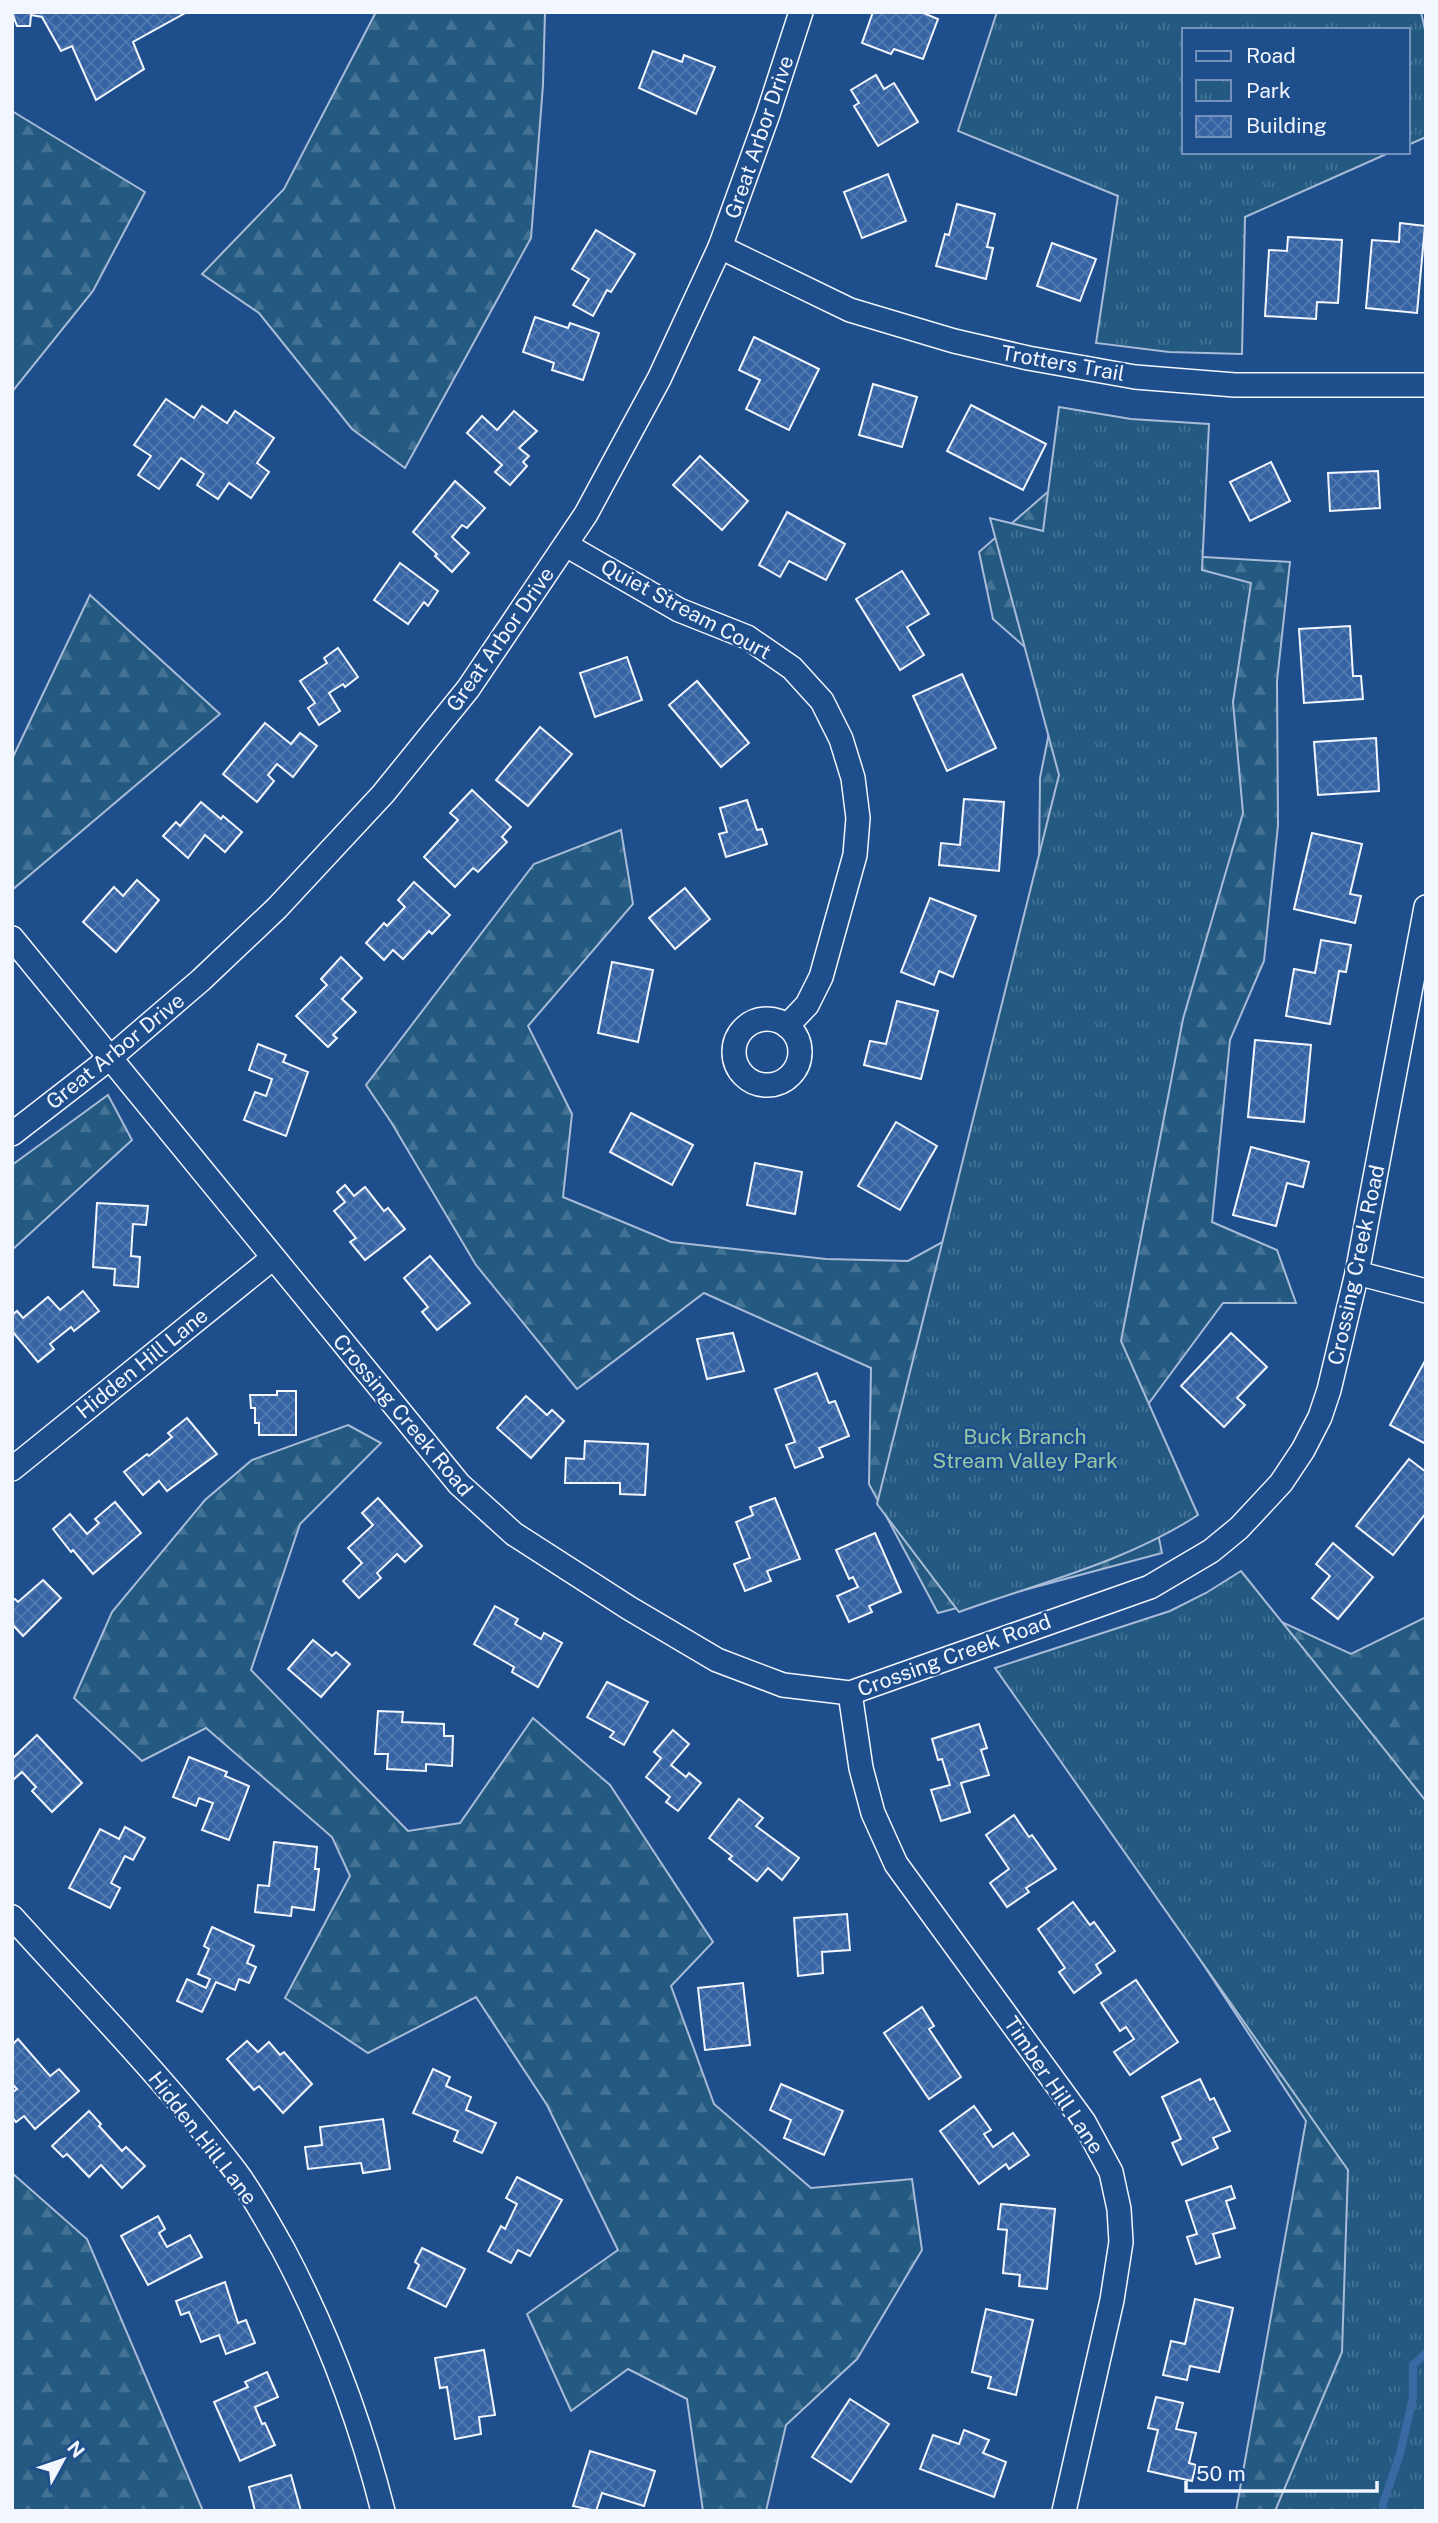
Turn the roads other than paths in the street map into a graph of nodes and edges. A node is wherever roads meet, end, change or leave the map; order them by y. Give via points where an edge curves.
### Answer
1 (801, 12) edge
2 (720, 247) junction
3 (1426, 386) edge
4 (566, 545) junction
5 (1425, 919) edge
6 (12, 938) edge
7 (787, 1026) dead end
8 (110, 1058) junction
9 (12, 1134) edge
10 (272, 1258) junction
11 (1357, 1273) junction
12 (1426, 1291) edge
13 (12, 1469) edge
14 (850, 1693) junction
15 (12, 1917) edge
16 (383, 2511) edge
17 (1064, 2511) edge

1 - 2 street, Great Arbor Drive
2 - 3 street, Trotters Trail via 850,310 1028,358 1135,377 1235,385
2 - 4 street, Great Arbor Drive via 659,379
4 - 7 street, Quiet Stream Court via 679,610 747,637 792,668 822,701 841,740 853,778 858,818 855,855 821,977 807,1005
4 - 8 street, Great Arbor Drive via 468,690 344,838 201,980
5 - 11 street, Crossing Creek Road
6 - 8 street, Crossing Creek Road
8 - 9 street, Great Arbor Drive
8 - 10 street, Crossing Creek Road
10 - 13 street, Hidden Hill Lane
10 - 14 street, Crossing Creek Road via 458,1484 513,1534 717,1660 783,1685
11 - 12 street
11 - 14 street, Crossing Creek Road via 1320,1418 1281,1483 1221,1544 1150,1587
14 - 17 street, Timber Hill Lane via 873,1813 896,1864 1084,2122 1111,2172 1121,2242
15 - 16 street, Hidden Hill Lane via 159,2081 237,2174 268,2222 322,2329 369,2454

